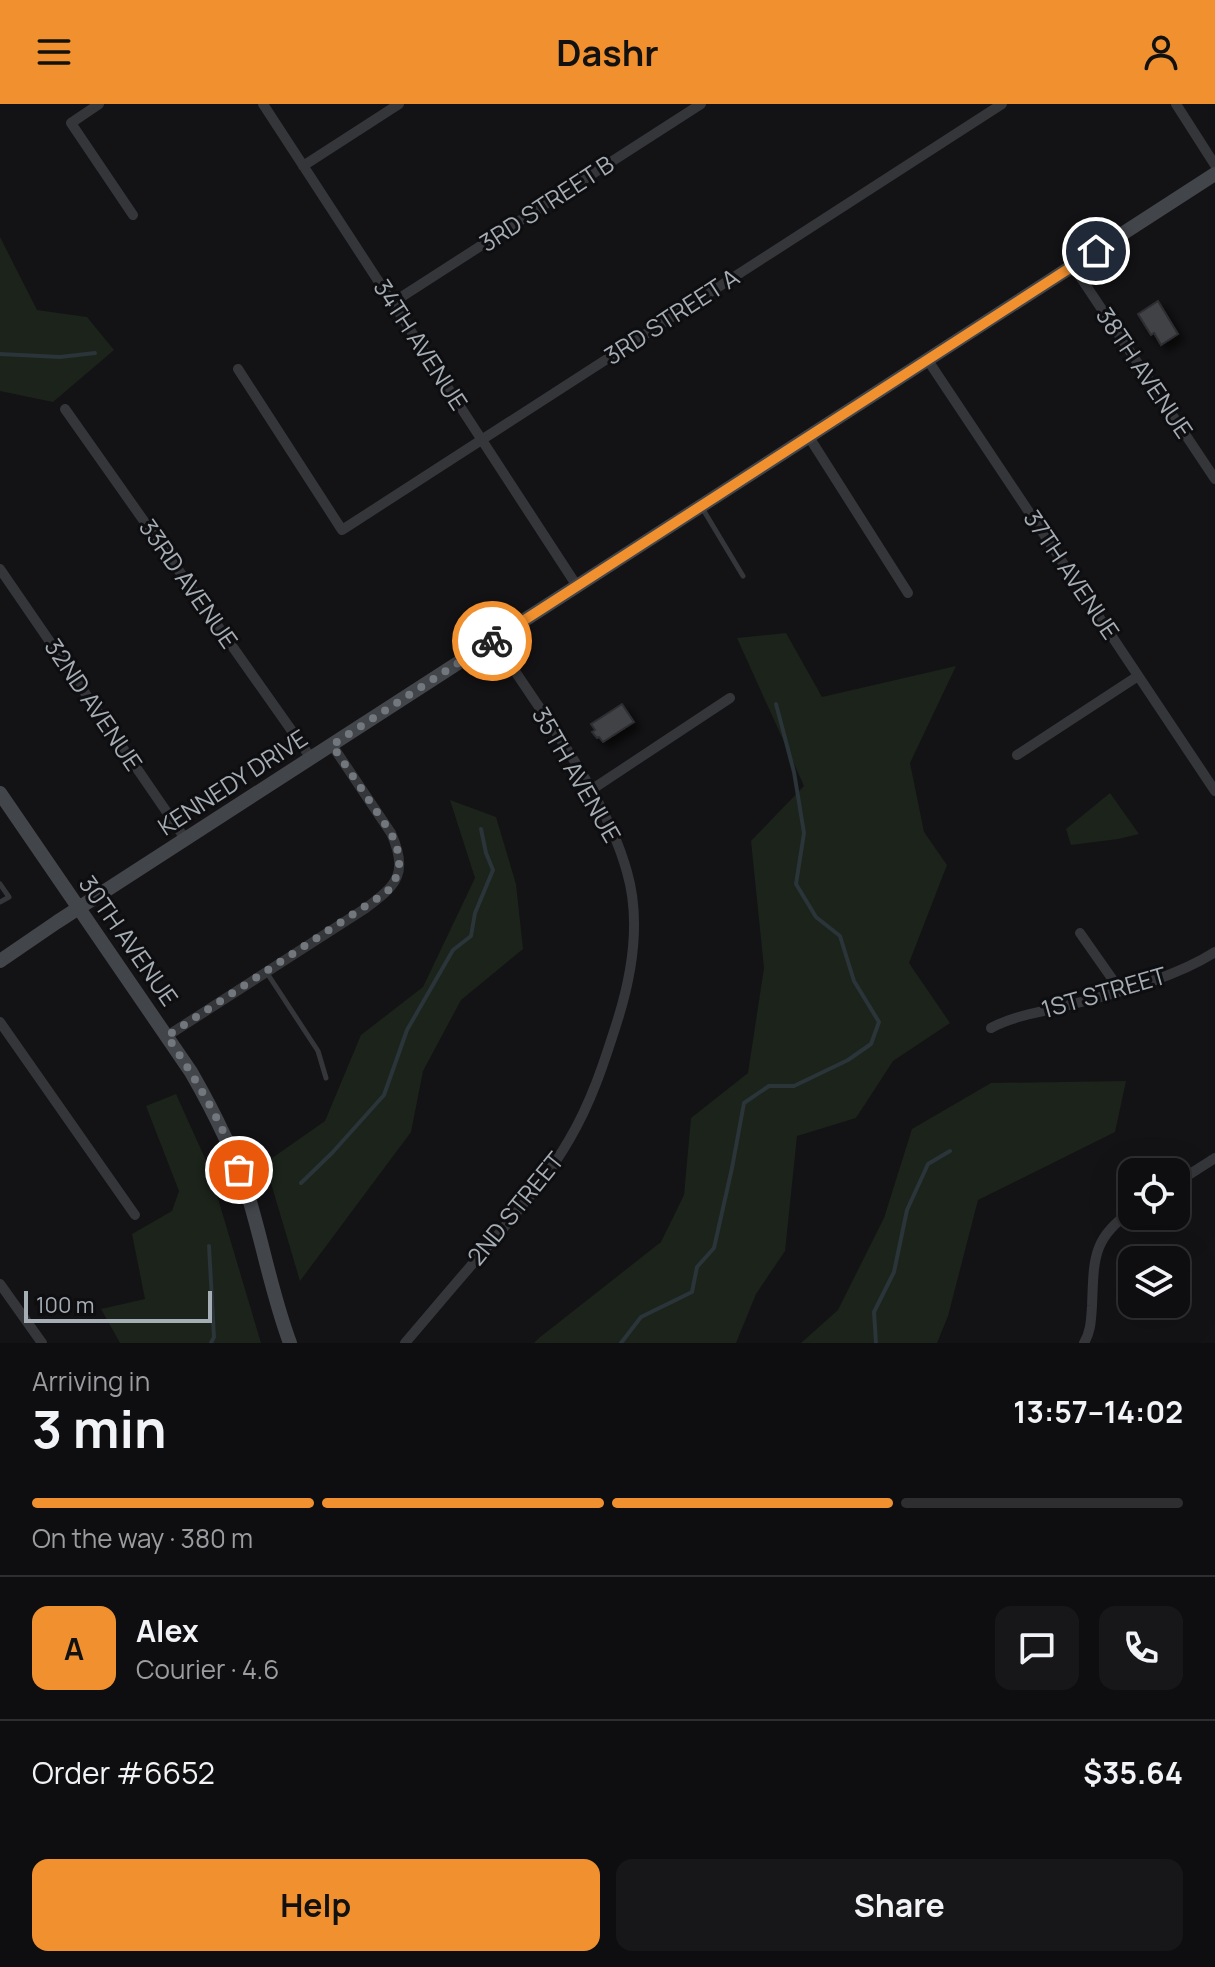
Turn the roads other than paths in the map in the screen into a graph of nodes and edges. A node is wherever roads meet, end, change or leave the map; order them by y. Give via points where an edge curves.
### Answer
1 (99, 104) edge
2 (263, 104) edge
3 (399, 104) edge
4 (701, 104) edge
5 (1002, 104) edge
6 (1176, 104) edge
7 (988, 108) edge
8 (1215, 165) edge
9 (303, 166) junction
10 (1215, 174) edge
11 (133, 215) dead end
12 (1073, 266) junction
13 (392, 303) junction
14 (927, 359) junction
15 (238, 369) dead end
16 (65, 409) dead end
17 (809, 437) junction
18 (483, 440) junction
19 (1215, 479) edge
20 (701, 506) junction
21 (0, 569) edge
22 (743, 576) dead end
23 (577, 586) junction
24 (908, 593) dead end
25 (492, 641) junction
26 (1138, 676) junction
27 (730, 698) dead end
28 (332, 745) junction
29 (1017, 755) dead end
30 (311, 758) junction
31 (591, 790) junction
32 (1215, 791) edge
33 (0, 793) edge
34 (186, 840) junction
35 (0, 884) edge
36 (0, 902) edge
37 (79, 908) junction
38 (634, 920) joint
39 (1080, 933) dead end
40 (1215, 952) edge
41 (0, 961) edge
42 (267, 972) junction
43 (1120, 990) junction
44 (0, 1022) edge
45 (991, 1028) dead end
46 (167, 1036) junction
47 (326, 1078) dead end
48 (1215, 1158) edge
49 (1190, 1174) edge
50 (135, 1215) dead end
51 (1118, 1222) edge
52 (0, 1284) edge
53 (42, 1343) edge
54 (290, 1343) edge
55 (405, 1343) edge
56 (1084, 1343) edge

1 - 11 street via 71,123
2 - 9 street, 34TH AVENUE
3 - 9 street
4 - 13 street, 3RD STREET B
5 - 7 street, 3RD STREET A
6 - 8 street
7 - 18 street, 3RD STREET A
9 - 13 street, 34TH AVENUE
10 - 12 street, KENNEDY DRIVE
12 - 14 street, KENNEDY DRIVE
12 - 19 street, 38TH AVENUE
13 - 18 street, 34TH AVENUE
14 - 17 street, KENNEDY DRIVE
14 - 26 street, 37TH AVENUE
15 - 18 street, 3RD STREET A via 342,530
16 - 30 street, 33RD AVENUE
17 - 20 street, KENNEDY DRIVE
17 - 24 street
18 - 23 street, 34TH AVENUE
20 - 22 lane
20 - 23 street, KENNEDY DRIVE
21 - 34 street, 32ND AVENUE
23 - 25 street, KENNEDY DRIVE
25 - 28 street, KENNEDY DRIVE
25 - 31 street, 35TH AVENUE
26 - 29 street
26 - 32 street, 37TH AVENUE
27 - 31 street
28 - 30 street, KENNEDY DRIVE
28 - 42 street via 391,833 400,859 398,877 387,892
30 - 34 street, KENNEDY DRIVE
31 - 38 street, 35TH AVENUE via 623,859
33 - 37 street, 30TH AVENUE
34 - 37 street, KENNEDY DRIVE
35 - 36 lane via 9,897
37 - 41 street, KENNEDY DRIVE
37 - 46 street, 30TH AVENUE
38 - 55 street, 2ND STREET via 623,1004 602,1070 570,1138 532,1193
39 - 43 street
40 - 43 street, 1ST STREET via 1175,973
42 - 46 street
42 - 47 lane via 318,1051
43 - 45 street, 1ST STREET
44 - 50 street
46 - 54 street, 30TH AVENUE via 230,1146
48 - 49 street
51 - 56 street via 1098,1247 1091,1325
52 - 53 street

